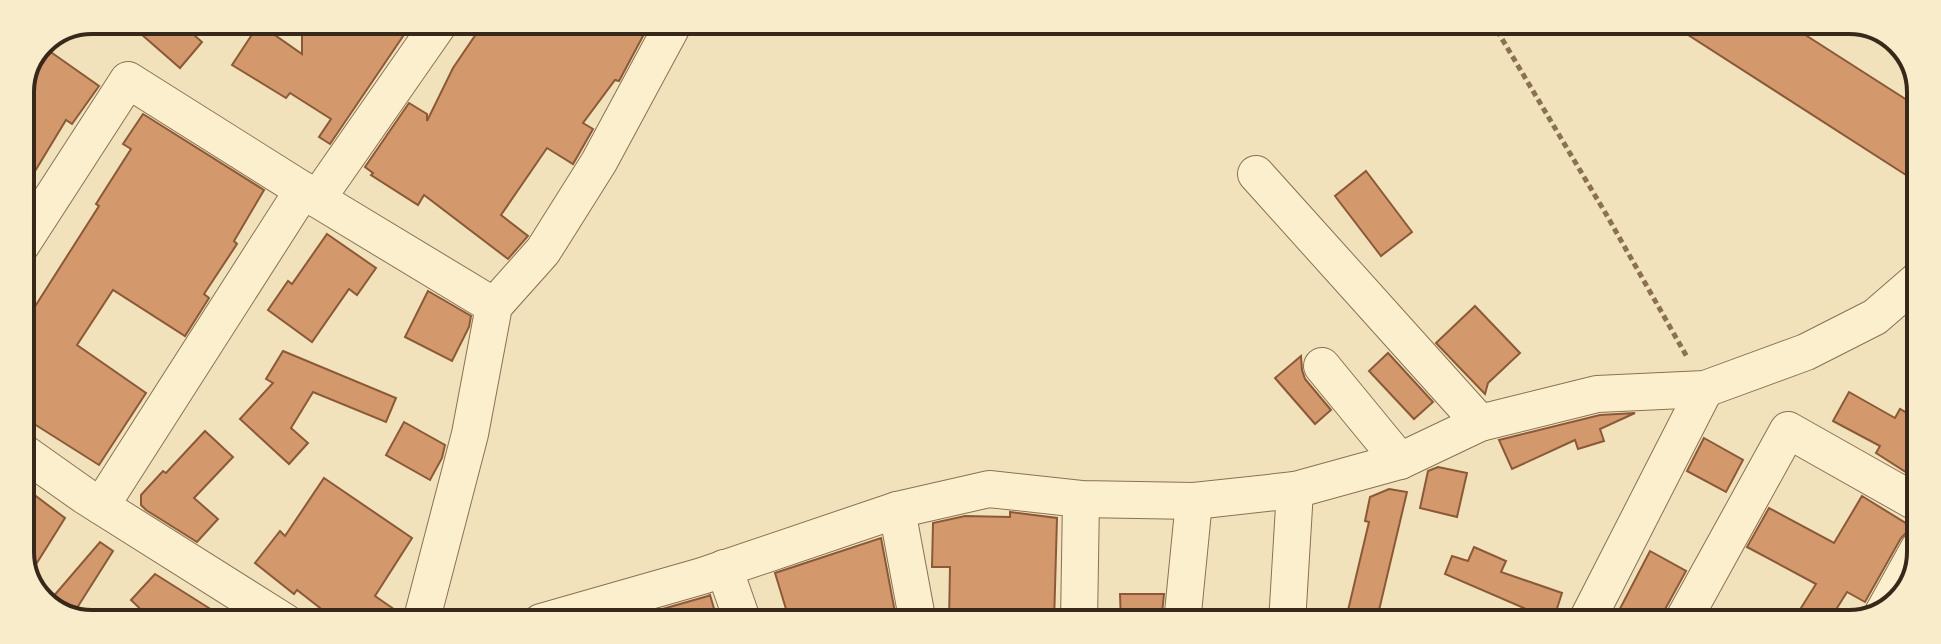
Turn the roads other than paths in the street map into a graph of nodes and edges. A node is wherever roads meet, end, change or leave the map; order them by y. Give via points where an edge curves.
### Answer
1 (431, 34) edge
2 (668, 34) edge
3 (1256, 174) dead end
4 (310, 195) junction
5 (34, 225) edge
6 (1907, 289) edge
7 (494, 306) junction
8 (1322, 366) dead end
9 (1705, 389) junction
10 (1480, 423) junction
11 (34, 460) edge
12 (1400, 461) junction
13 (1295, 490) junction
14 (1907, 497) edge
15 (1081, 499) junction
16 (1194, 501) junction
17 (101, 506) junction
18 (897, 510) junction
19 (724, 568) junction
20 (266, 610) edge
21 (424, 610) edge
22 (582, 610) edge
23 (739, 610) edge
24 (916, 610) edge
25 (1079, 610) edge
26 (1183, 610) edge
27 (1288, 610) edge
28 (1592, 610) edge
29 (1689, 610) edge

1 - 4 street
2 - 7 street via 599,162 543,251
3 - 10 street
4 - 5 street via 128,80
4 - 7 street
4 - 17 street
6 - 9 street via 1875,317 1806,352
7 - 21 street via 470,434
8 - 12 street
9 - 10 street via 1597,394
9 - 28 street
10 - 12 street
11 - 17 street
12 - 13 street
13 - 16 street
13 - 27 street
14 - 29 street via 1788,430
15 - 16 street
15 - 18 street via 989,489
15 - 25 street
16 - 26 street
17 - 20 street
18 - 19 street
18 - 24 street
19 - 22 street
19 - 23 street

